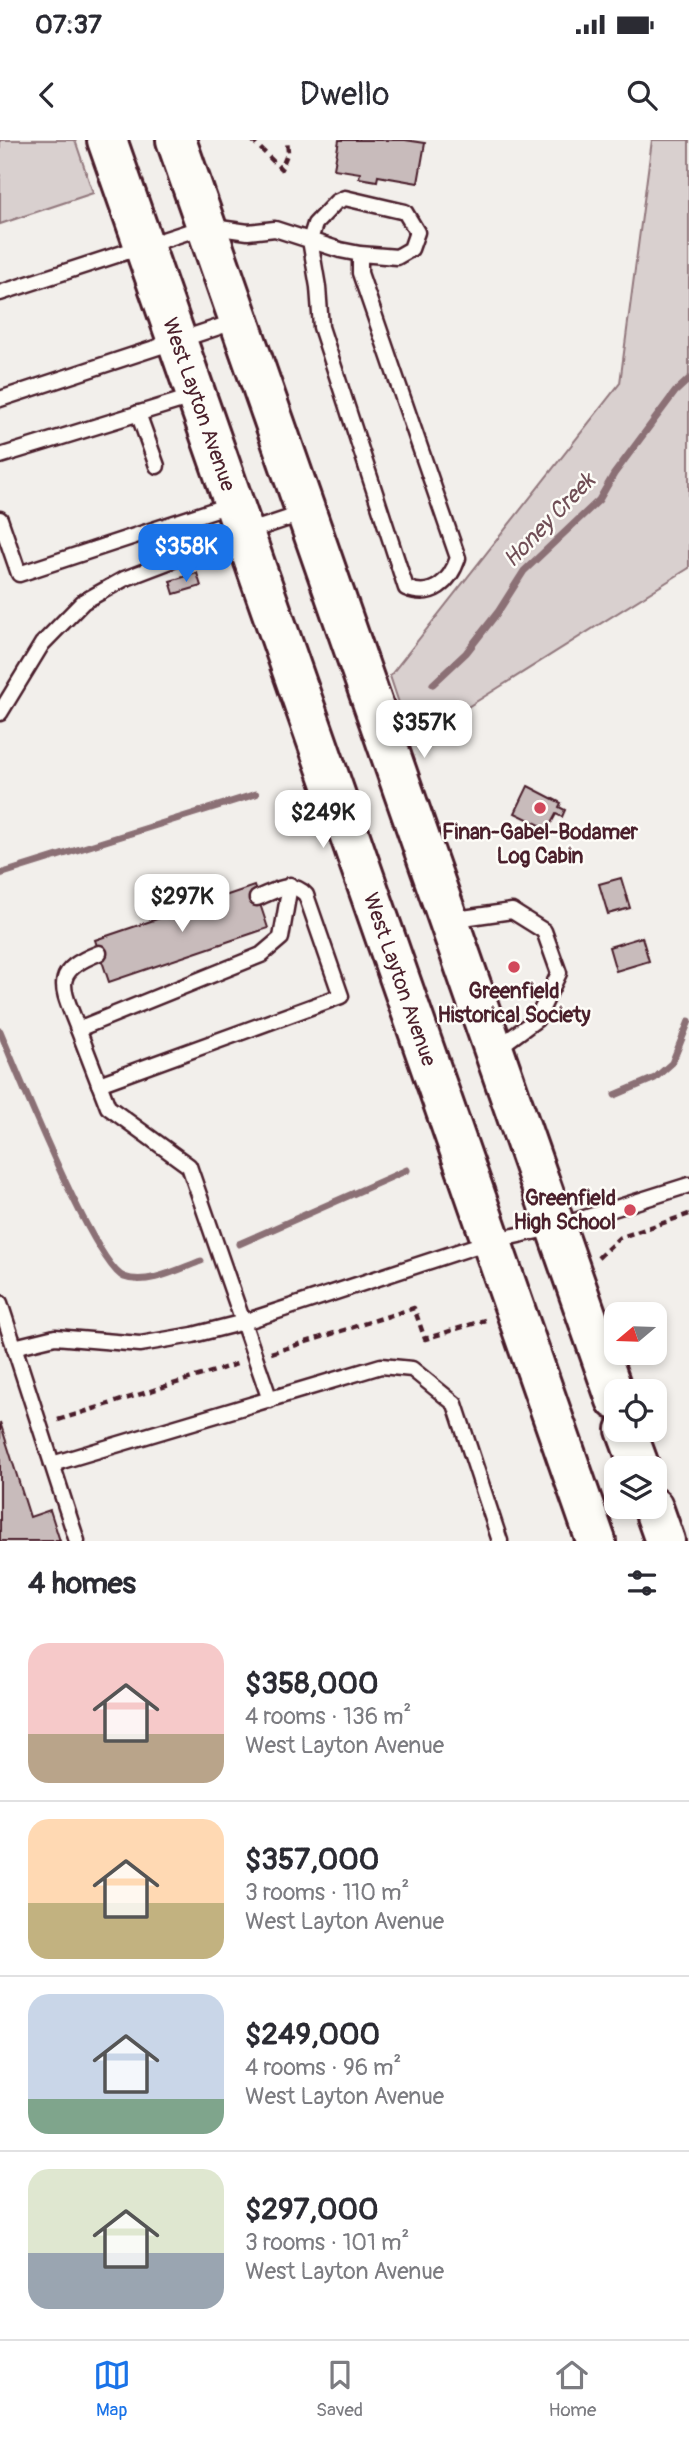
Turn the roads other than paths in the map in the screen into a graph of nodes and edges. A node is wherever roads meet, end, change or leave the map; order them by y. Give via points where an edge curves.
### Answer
1 (107, 140) edge
2 (176, 140) edge
3 (206, 226) junction
4 (310, 240) junction
5 (144, 245) junction
6 (360, 254) junction
7 (0, 293) edge
8 (239, 320) junction
9 (177, 341) junction
10 (196, 396) junction
11 (0, 399) edge
12 (138, 414) junction
13 (0, 456) edge
14 (158, 466) dead end
15 (306, 513) junction
16 (239, 518) junction
17 (0, 519) edge
18 (0, 713) edge
19 (290, 885) junction
20 (257, 898) dead end
21 (448, 920) junction
22 (99, 953) dead end
23 (78, 1028) junction
24 (494, 1051) junction
25 (99, 1084) junction
26 (689, 1185) edge
27 (556, 1227) junction
28 (491, 1241) junction
29 (0, 1303) edge
30 (244, 1322) junction
31 (15, 1347) junction
32 (608, 1379) edge
33 (270, 1400) junction
34 (52, 1464) junction
35 (657, 1519) edge
36 (77, 1541) edge
37 (500, 1541) edge
38 (596, 1541) edge
39 (665, 1541) edge

1 - 5 main road, West Layton Avenue
2 - 3 main road
3 - 4 lane via 248,232 275,229
3 - 5 lane
3 - 8 main road
4 - 6 lane
4 - 6 lane via 324,212 345,198 405,212 417,232 411,249 397,257
4 - 6 lane via 325,339 406,588 418,593 438,587 453,574 458,558 360,273
5 - 7 lane
5 - 9 main road, West Layton Avenue
8 - 9 lane
8 - 15 main road
9 - 10 main road, West Layton Avenue
9 - 11 lane
10 - 12 lane
10 - 16 main road, West Layton Avenue
12 - 13 lane
12 - 14 lane
15 - 16 lane
15 - 21 main road
16 - 17 lane via 19,574
16 - 18 lane via 83,602 42,644
16 - 28 main road, West Layton Avenue
19 - 20 lane
19 - 23 lane via 281,938 261,955
19 - 25 lane via 306,895 341,996
21 - 24 main road
21 - 24 lane via 512,911 544,931 559,974 537,1019
22 - 23 lane via 75,962 64,978 64,993
23 - 25 lane
24 - 27 main road
25 - 30 lane via 108,1107 189,1166
26 - 27 lane
27 - 28 lane
27 - 32 main road
28 - 30 lane
28 - 38 main road, West Layton Avenue
29 - 31 lane
30 - 31 lane via 140,1344 55,1338
30 - 33 lane
31 - 34 lane
33 - 34 lane
33 - 37 lane via 381,1366 412,1369 455,1404
34 - 36 lane
35 - 39 main road

